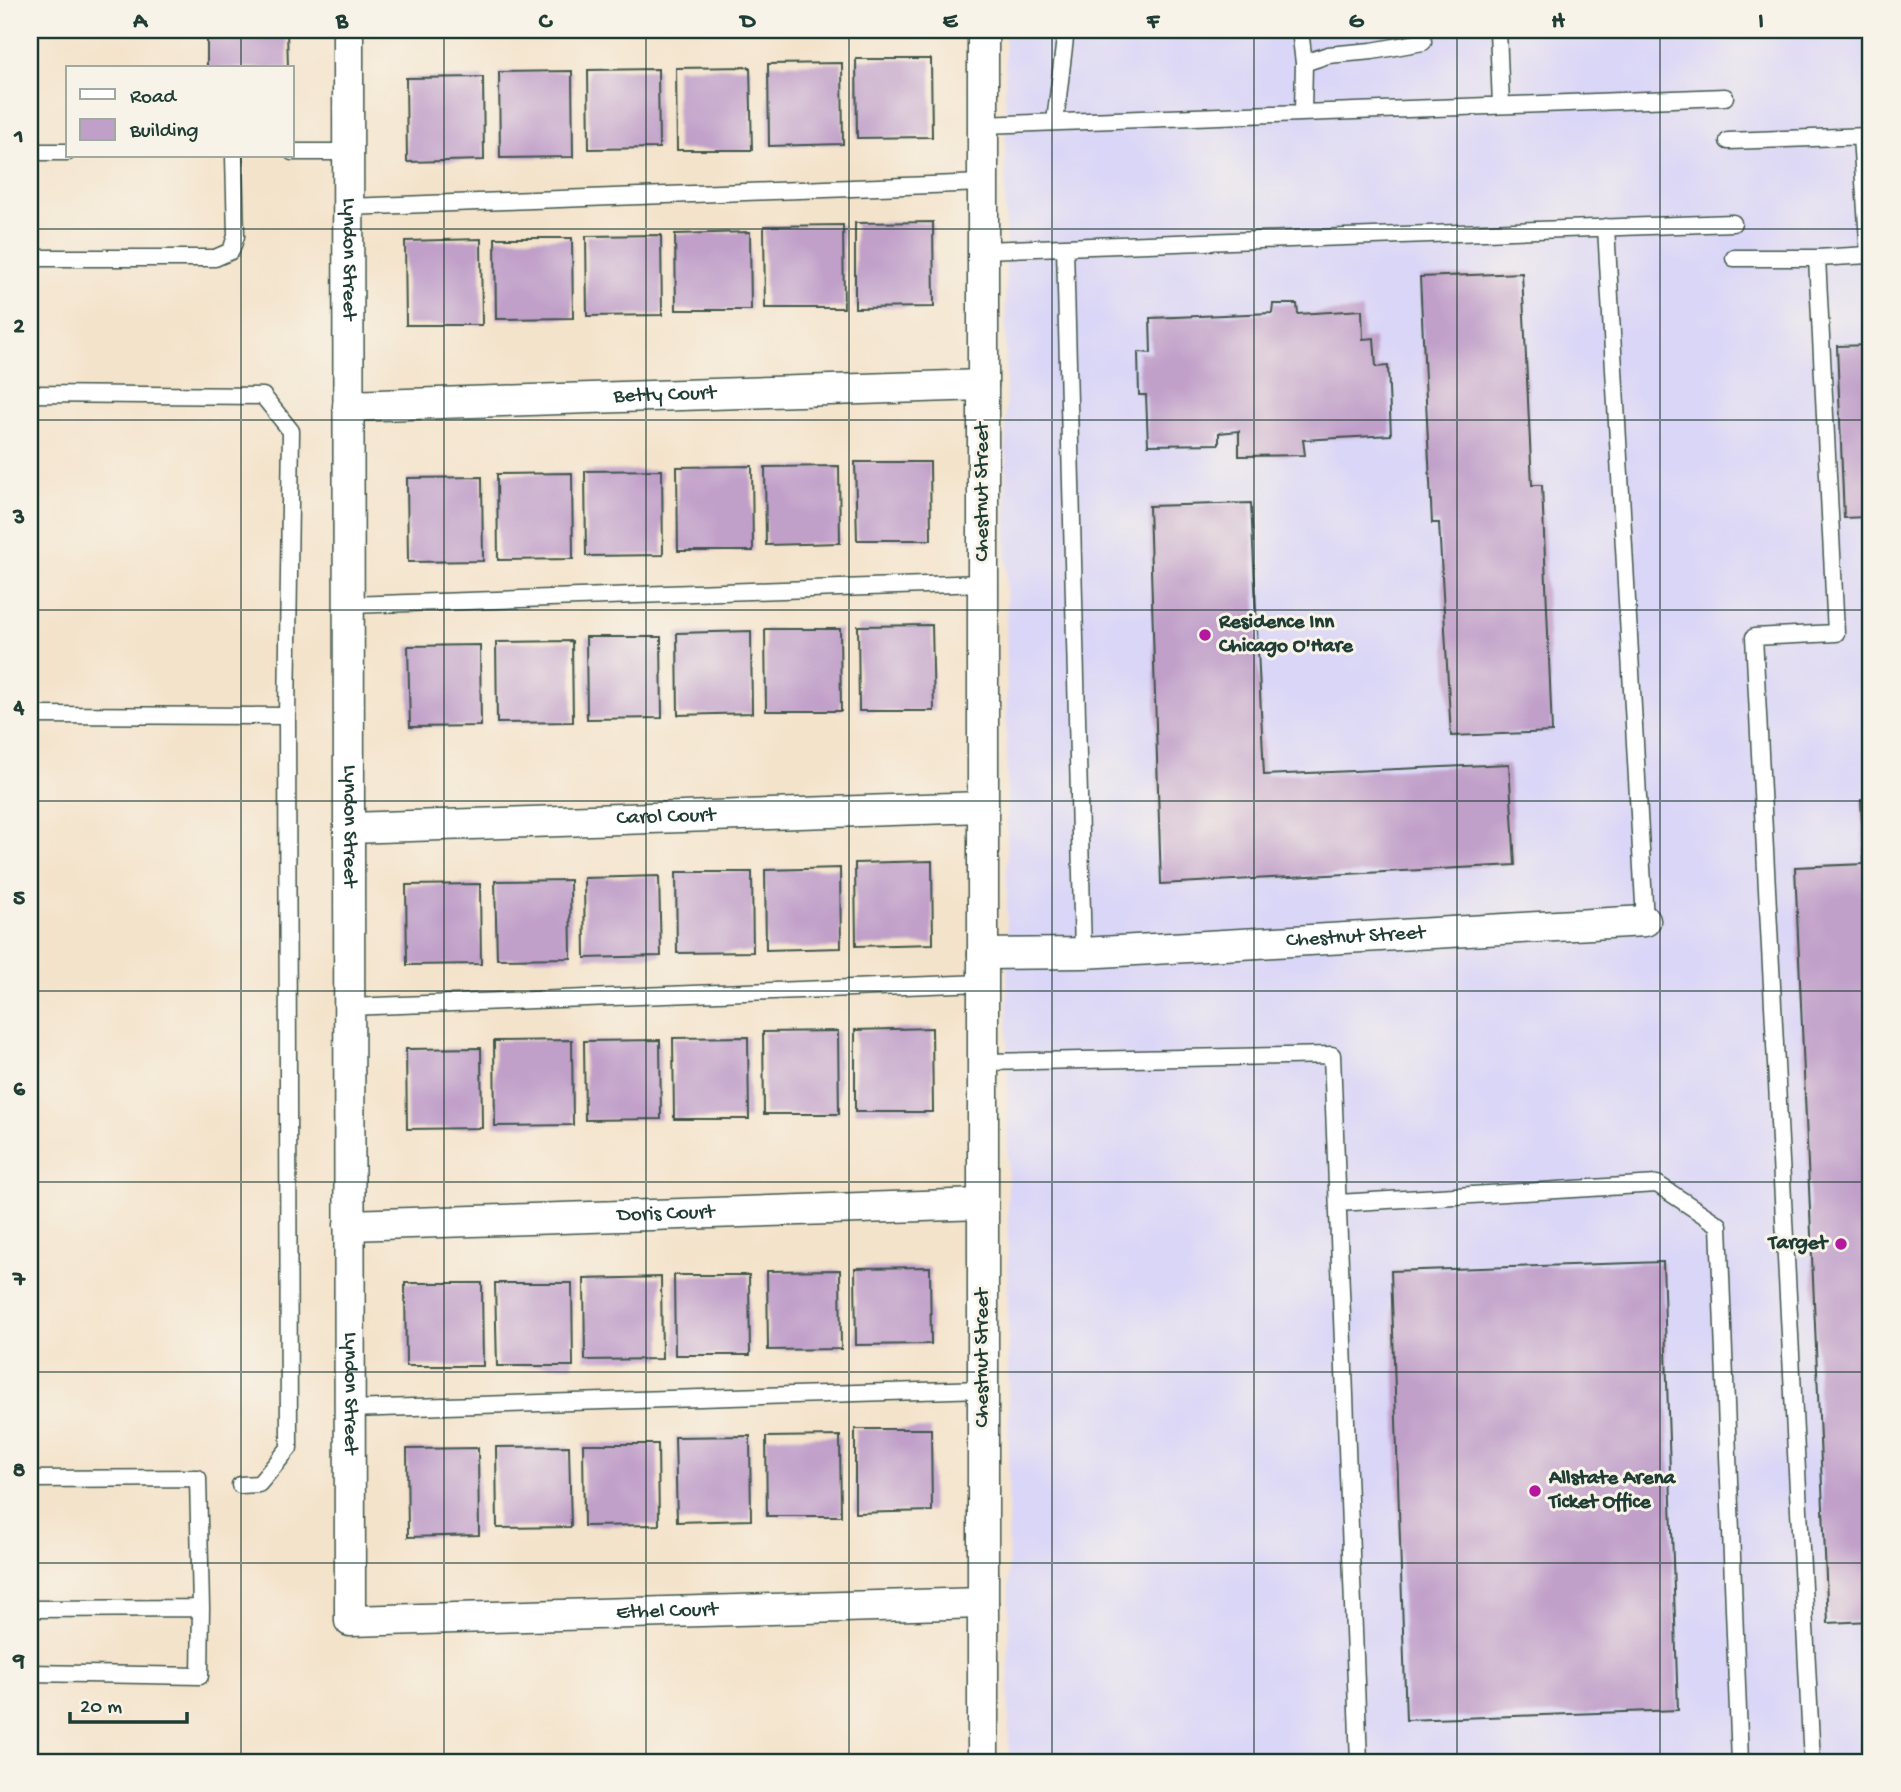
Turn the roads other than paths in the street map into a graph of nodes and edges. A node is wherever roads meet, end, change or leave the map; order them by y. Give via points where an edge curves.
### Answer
1 (348, 30) edge
2 (983, 30) edge
3 (1066, 30) edge
4 (1300, 30) edge
5 (1422, 30) edge
6 (1498, 30) edge
7 (1304, 63) junction
8 (1725, 97) dead end
9 (1500, 105) junction
10 (1303, 112) junction
11 (1055, 122) junction
12 (983, 125) junction
13 (1866, 136) edge
14 (1728, 141) dead end
15 (30, 152) edge
16 (66, 152) edge
17 (294, 152) edge
18 (348, 152) junction
19 (234, 158) edge
20 (983, 183) junction
21 (348, 207) junction
22 (1733, 223) dead end
23 (1606, 227) junction
24 (1065, 247) junction
25 (983, 250) junction
26 (30, 258) edge
27 (1734, 258) dead end
28 (1817, 258) junction
29 (983, 385) junction
30 (30, 394) edge
31 (348, 406) junction
32 (983, 583) junction
33 (349, 605) junction
34 (30, 715) edge
35 (287, 716) junction
36 (983, 807) junction
37 (349, 828) junction
38 (1645, 921) joint
39 (1083, 953) junction
40 (983, 969) junction
41 (349, 1007) junction
42 (983, 1062) junction
43 (1338, 1203) junction
44 (983, 1204) junction
45 (349, 1225) junction
46 (983, 1389) junction
47 (349, 1409) junction
48 (30, 1479) edge
49 (240, 1485) dead end
50 (983, 1603) junction
51 (201, 1608) junction
52 (30, 1609) edge
53 (350, 1621) joint
54 (30, 1673) edge
55 (983, 1762) edge
56 (1359, 1762) edge
57 (1740, 1762) edge
58 (1812, 1762) edge

1 - 18 street, Lyndon Street
2 - 12 street, Chestnut Street
3 - 11 lane
4 - 7 lane
5 - 7 lane via 1423,42 1328,55
6 - 9 lane
7 - 10 lane
8 - 9 lane
9 - 10 lane
10 - 11 lane
11 - 12 lane
12 - 20 street, Chestnut Street
13 - 14 lane
13 - 28 lane via 1869,255
15 - 16 lane
17 - 18 lane
18 - 21 street, Lyndon Street
19 - 26 lane via 236,236 231,251 215,258
20 - 21 lane
20 - 25 street, Chestnut Street
21 - 31 street, Lyndon Street
22 - 23 lane
23 - 24 lane
23 - 38 lane
24 - 25 lane
24 - 39 lane
25 - 29 street, Chestnut Street
27 - 28 lane
28 - 58 lane via 1836,633 1754,637
29 - 31 street, Betty Court
29 - 32 street, Chestnut Street
30 - 35 lane via 263,396 284,422 291,431
31 - 33 street, Lyndon Street
32 - 33 lane
32 - 36 street, Chestnut Street
33 - 37 street, Lyndon Street
34 - 35 lane
35 - 49 lane via 289,1448 259,1484
36 - 37 street, Carol Court
36 - 40 street, Chestnut Street
37 - 41 street, Lyndon Street
38 - 39 street, Chestnut Street
39 - 40 street, Chestnut Street
40 - 41 lane
40 - 42 street, Chestnut Street
41 - 45 street, Lyndon Street
42 - 43 lane via 1332,1055
42 - 44 street, Chestnut Street
43 - 56 lane
43 - 57 lane via 1657,1184 1719,1225
44 - 45 street, Doris Court
44 - 46 street, Chestnut Street
45 - 47 street, Lyndon Street
46 - 47 lane
46 - 50 street, Chestnut Street
47 - 53 street, Lyndon Street
48 - 51 lane via 198,1478
50 - 53 street, Ethel Court
50 - 55 street, Chestnut Street
51 - 52 lane
51 - 54 lane via 200,1676

